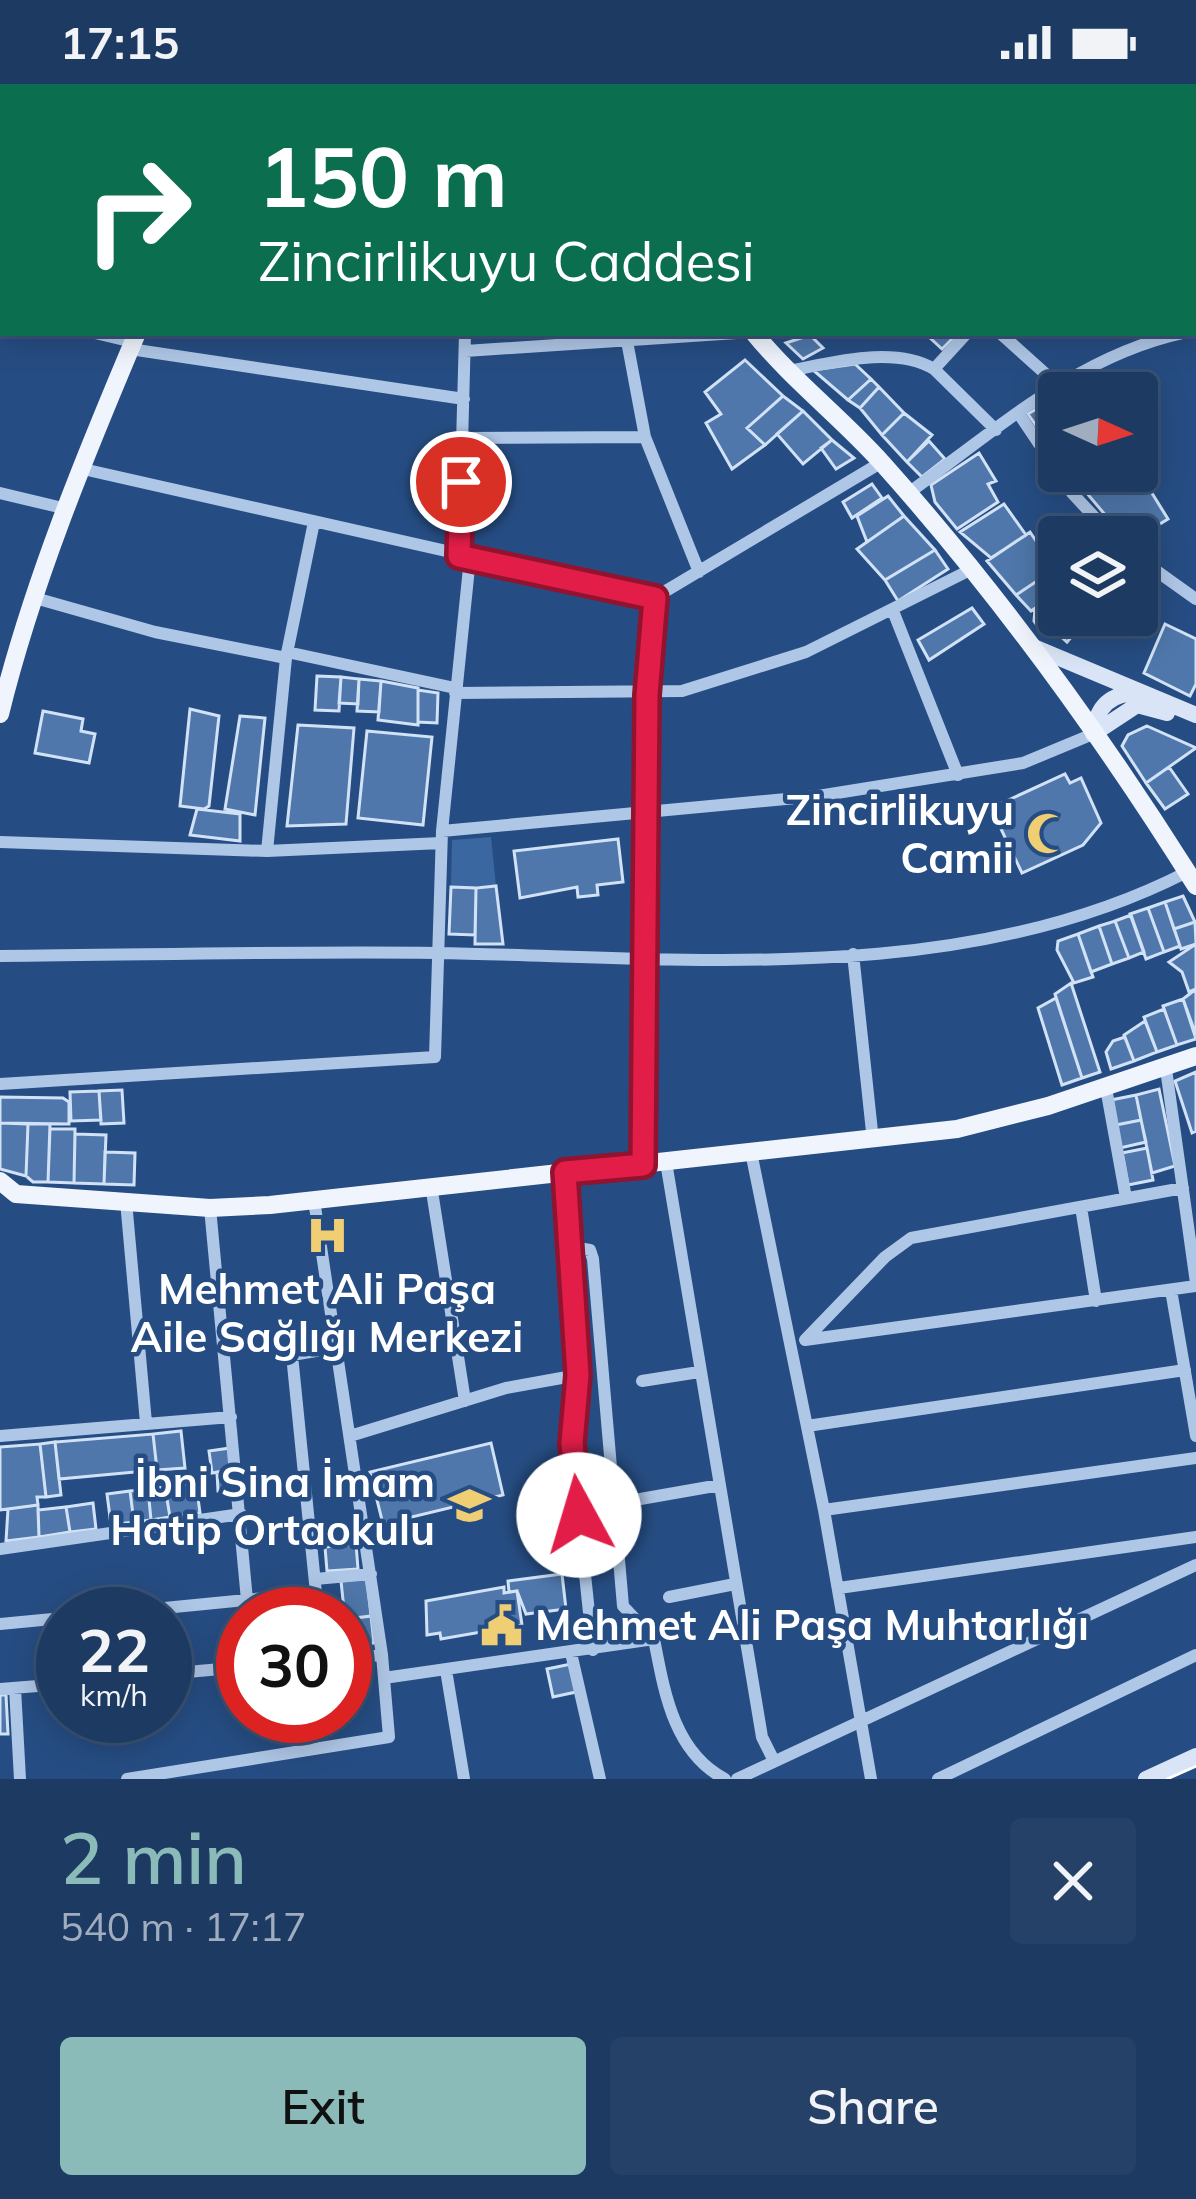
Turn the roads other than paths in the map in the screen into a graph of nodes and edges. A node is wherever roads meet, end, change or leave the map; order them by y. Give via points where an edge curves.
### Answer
1 (465, 336) edge
2 (696, 336) edge
3 (757, 336) edge
4 (964, 336) edge
5 (1003, 336) edge
6 (1127, 336) edge
7 (1170, 336) edge
8 (627, 341) junction
9 (133, 342) edge
10 (1136, 344) junction
11 (465, 351) junction
12 (934, 369) junction
13 (786, 371) junction
14 (1043, 372) edge
15 (1080, 372) edge
16 (464, 399) junction
17 (1038, 401) edge
18 (1019, 414) junction
19 (996, 430) junction
20 (646, 437) junction
21 (463, 438) junction
22 (882, 462) junction
23 (83, 469) junction
24 (0, 493) edge
25 (908, 494) junction
26 (67, 509) junction
27 (1093, 516) edge
28 (314, 522) junction
29 (465, 557) junction
30 (970, 570) junction
31 (699, 572) junction
32 (1158, 572) edge
33 (35, 598) junction
34 (655, 598) junction
35 (1196, 599) edge
36 (892, 611) junction
37 (1031, 646) junction
38 (286, 656) junction
39 (7, 658) edge
40 (455, 690) junction
41 (1148, 694) junction
42 (647, 695) junction
43 (0, 714) edge
44 (1196, 715) edge
45 (1196, 725) edge
46 (1093, 734) junction
47 (958, 775) junction
48 (648, 809) junction
49 (442, 837) junction
50 (0, 842) edge
51 (267, 851) junction
52 (1192, 879) edge
53 (436, 953) junction
54 (853, 954) junction
55 (0, 956) edge
56 (644, 960) junction
57 (1196, 1055) edge
58 (1166, 1069) junction
59 (0, 1084) edge
60 (1106, 1088) junction
61 (873, 1141) junction
62 (751, 1152) junction
63 (666, 1162) junction
64 (643, 1165) junction
65 (565, 1172) junction
66 (0, 1181) edge
67 (431, 1185) junction
68 (1183, 1188) junction
69 (8, 1198) edge
70 (1126, 1198) junction
71 (314, 1199) junction
72 (125, 1201) junction
73 (210, 1208) junction
74 (1081, 1208) junction
75 (572, 1247) junction
76 (1196, 1284) edge
77 (1171, 1290) junction
78 (1096, 1301) junction
79 (798, 1341) junction
80 (334, 1348) junction
81 (1185, 1370) junction
82 (699, 1372) junction
83 (578, 1375) junction
84 (642, 1381) dead end
85 (465, 1400) junction
86 (231, 1417) junction
87 (146, 1423) junction
88 (807, 1426) junction
89 (0, 1436) edge
90 (350, 1436) junction
91 (1196, 1436) edge
92 (1196, 1458) edge
93 (720, 1485) junction
94 (612, 1504) junction
95 (824, 1510) junction
96 (241, 1514) junction
97 (1196, 1537) edge
98 (0, 1549) edge
99 (1196, 1565) edge
100 (371, 1574) junction
101 (314, 1579) junction
102 (735, 1584) junction
103 (246, 1587) edge
104 (315, 1587) edge
105 (839, 1588) junction
106 (669, 1597) dead end
107 (36, 1621) edge
108 (0, 1624) edge
109 (654, 1639) junction
110 (593, 1650) junction
111 (571, 1653) junction
112 (382, 1654) junction
113 (372, 1655) edge
114 (1196, 1655) edge
115 (446, 1670) junction
116 (384, 1678) junction
117 (36, 1686) edge
118 (0, 1688) edge
119 (15, 1688) junction
120 (862, 1723) junction
121 (1196, 1756) edge
122 (774, 1761) junction
123 (20, 1779) edge
124 (127, 1779) edge
125 (464, 1779) edge
126 (600, 1779) edge
127 (725, 1779) edge
128 (737, 1779) edge
129 (871, 1779) edge
130 (938, 1779) edge
131 (1146, 1779) edge

1 - 11 street
2 - 8 street
3 - 13 main road
4 - 12 street
5 - 14 street
6 - 10 street
7 - 10 street
8 - 11 street
8 - 20 street
9 - 16 street
9 - 23 main road
10 - 15 street
11 - 16 street
12 - 13 street via 868,359
12 - 19 street
13 - 22 main road
16 - 21 street
17 - 18 street
18 - 19 street
18 - 27 street
19 - 25 street
20 - 21 street
20 - 31 street
21 - 29 street
22 - 25 main road
22 - 31 street
23 - 26 main road
23 - 28 street
24 - 26 street
25 - 30 main road
26 - 33 main road
28 - 29 street
28 - 38 street
29 - 34 street
29 - 40 street
30 - 36 street
30 - 37 main road
31 - 34 street
32 - 35 street
33 - 38 street via 155,632
33 - 39 main road
34 - 42 street
36 - 42 street via 806,652
36 - 47 street
37 - 41 main road
37 - 46 main road
38 - 40 street
38 - 51 street
39 - 43 main road
40 - 42 street
40 - 49 street
41 - 44 main road
41 - 46 main road via 1109,700
42 - 48 street
45 - 46 main road via 1137,705
46 - 47 street via 1042,757
46 - 52 main road
47 - 48 street
48 - 49 street
48 - 56 street
49 - 51 street
49 - 53 street
50 - 51 street
52 - 54 street via 1061,922
53 - 55 street
53 - 56 street
53 - 59 street via 435,1057
54 - 56 street
54 - 61 street
56 - 64 street
57 - 58 main road
58 - 60 main road
58 - 68 street
60 - 61 main road via 990,1121
60 - 70 street
61 - 62 main road
62 - 63 main road
62 - 79 street
63 - 64 main road
63 - 82 street
64 - 65 main road
65 - 67 main road
65 - 75 street
66 - 69 main road
67 - 71 main road
67 - 85 street
68 - 70 street
68 - 76 street
69 - 72 main road
70 - 74 street
71 - 73 main road
71 - 80 street
72 - 73 main road
72 - 87 street
73 - 86 street
74 - 78 street
74 - 79 street via 911,1238
75 - 83 street
75 - 94 street via 590,1250 592,1258
76 - 77 street
77 - 78 street
77 - 81 street
78 - 79 street
79 - 88 street
80 - 90 street
80 - 101 street via 292,1355
81 - 88 street
81 - 91 street
82 - 84 street
82 - 93 street
83 - 85 street
83 - 110 street via 572,1443
85 - 90 street
86 - 87 street
86 - 96 street
87 - 89 street
88 - 95 street
90 - 100 street
92 - 95 street
93 - 94 street
93 - 102 street
94 - 109 street via 623,1606
95 - 105 street
96 - 98 street
96 - 103 street
97 - 105 street
99 - 120 street
100 - 101 street
100 - 112 street
101 - 104 street
102 - 106 street
102 - 122 street via 762,1737
105 - 120 street
107 - 108 street
109 - 110 street
109 - 127 street via 674,1721
110 - 111 street
111 - 115 street
111 - 126 street
112 - 113 street
112 - 116 street
114 - 130 street
115 - 116 street
115 - 125 street
116 - 124 street via 389,1737
117 - 119 street
118 - 119 street
119 - 123 street
120 - 122 street
120 - 129 street
121 - 131 main road
122 - 128 street

